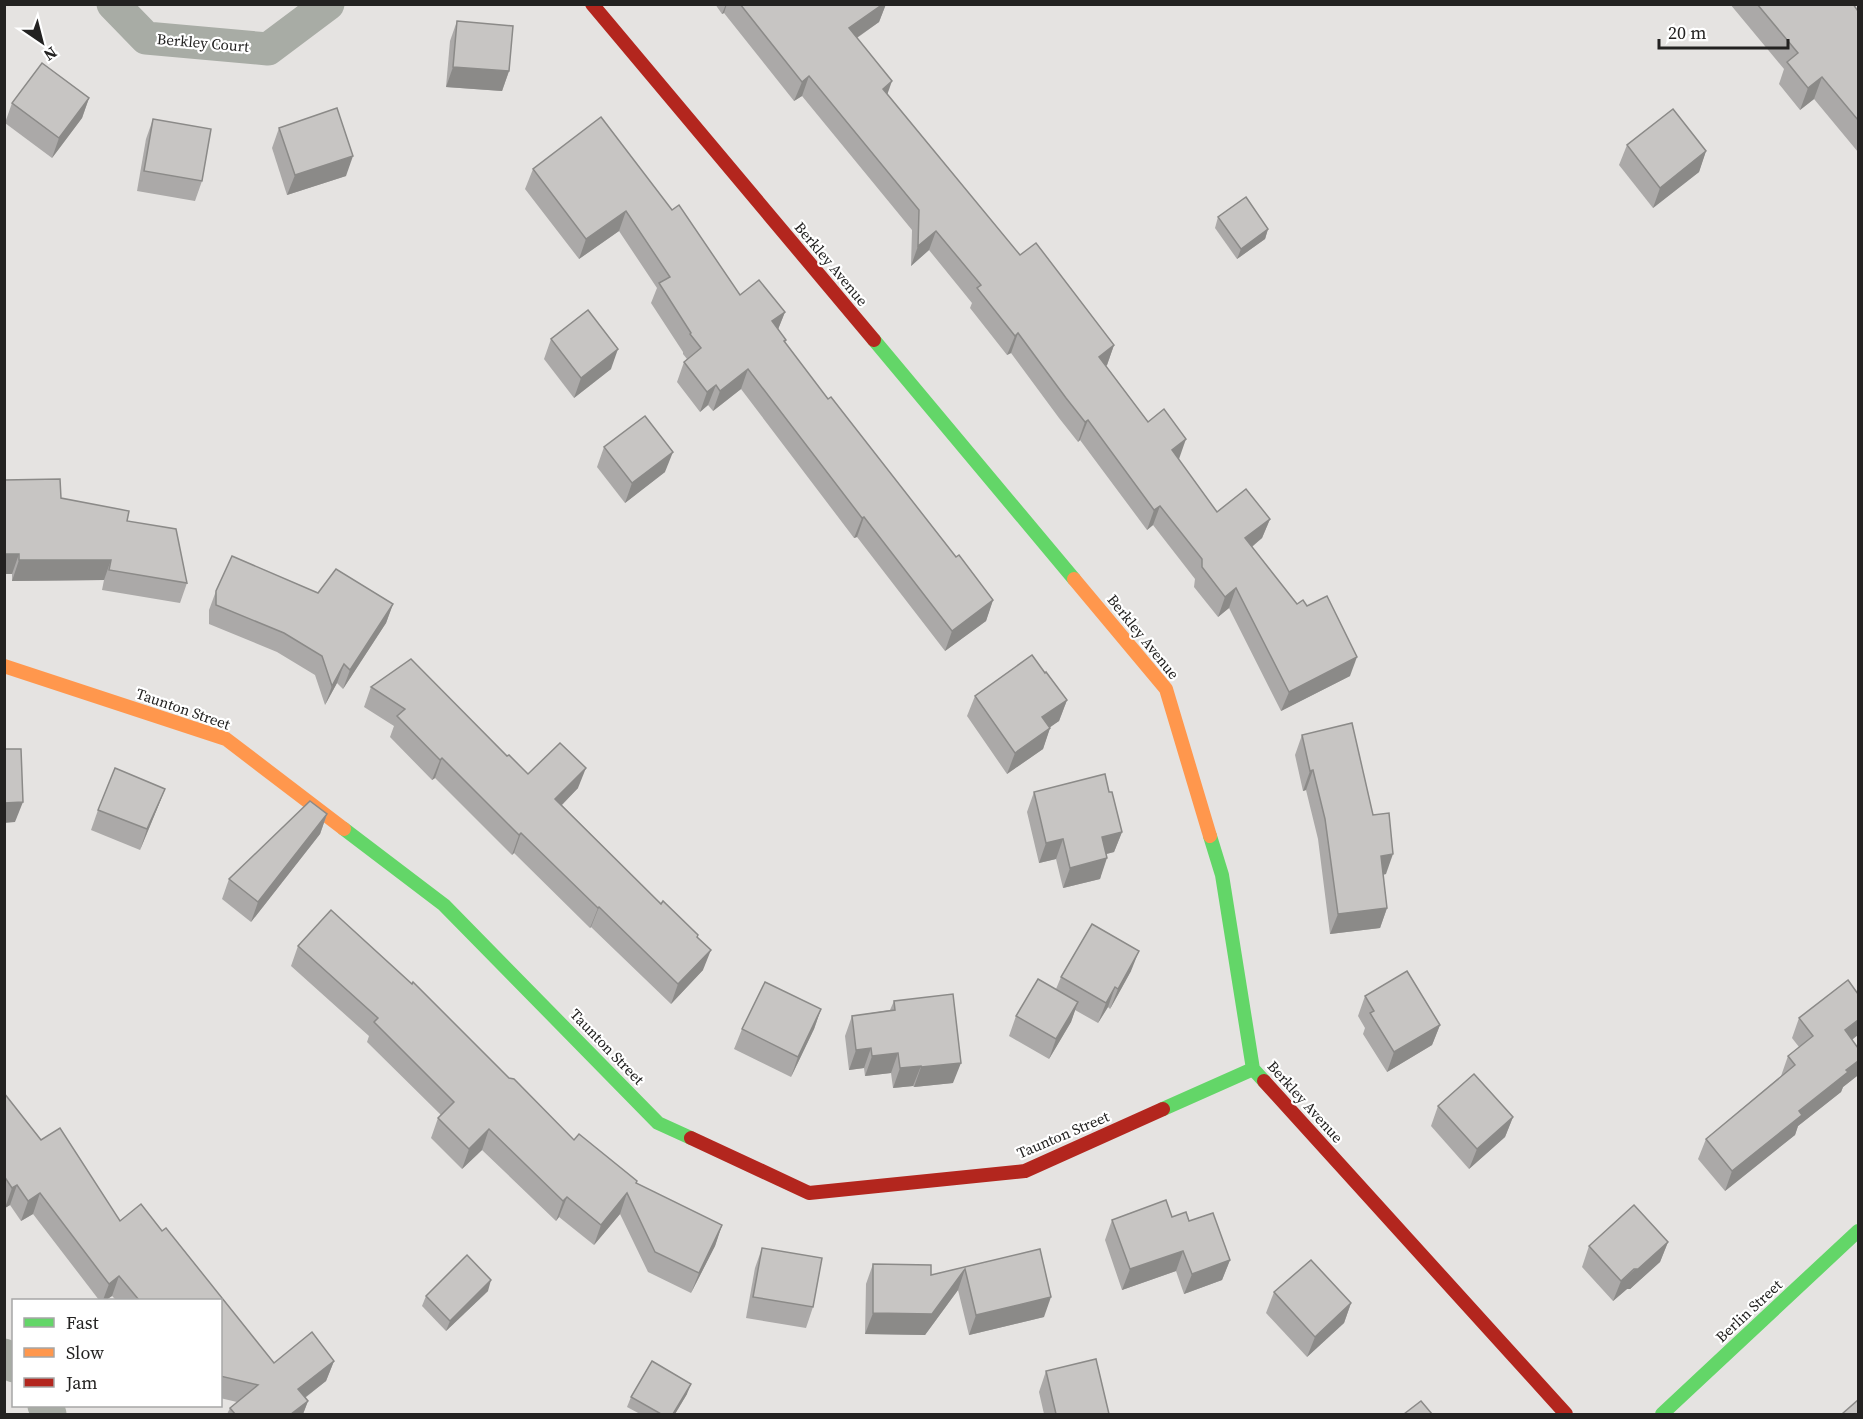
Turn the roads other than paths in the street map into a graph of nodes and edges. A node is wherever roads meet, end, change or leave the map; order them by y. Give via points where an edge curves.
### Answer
1 (113, 4) edge
2 (328, 4) edge
3 (592, 4) edge
4 (4, 666) edge
5 (1253, 1069) junction
6 (1858, 1231) edge
7 (1566, 1414) edge
8 (1662, 1414) edge

1 - 2 street, Berkley Court via 146,38 268,49
3 - 5 street, Berkley Avenue via 1166,689 1222,875
4 - 5 street, Taunton Street via 226,739 444,905 658,1123 809,1193 1025,1171
5 - 7 street, Berkley Avenue
6 - 8 street, Berlin Street

